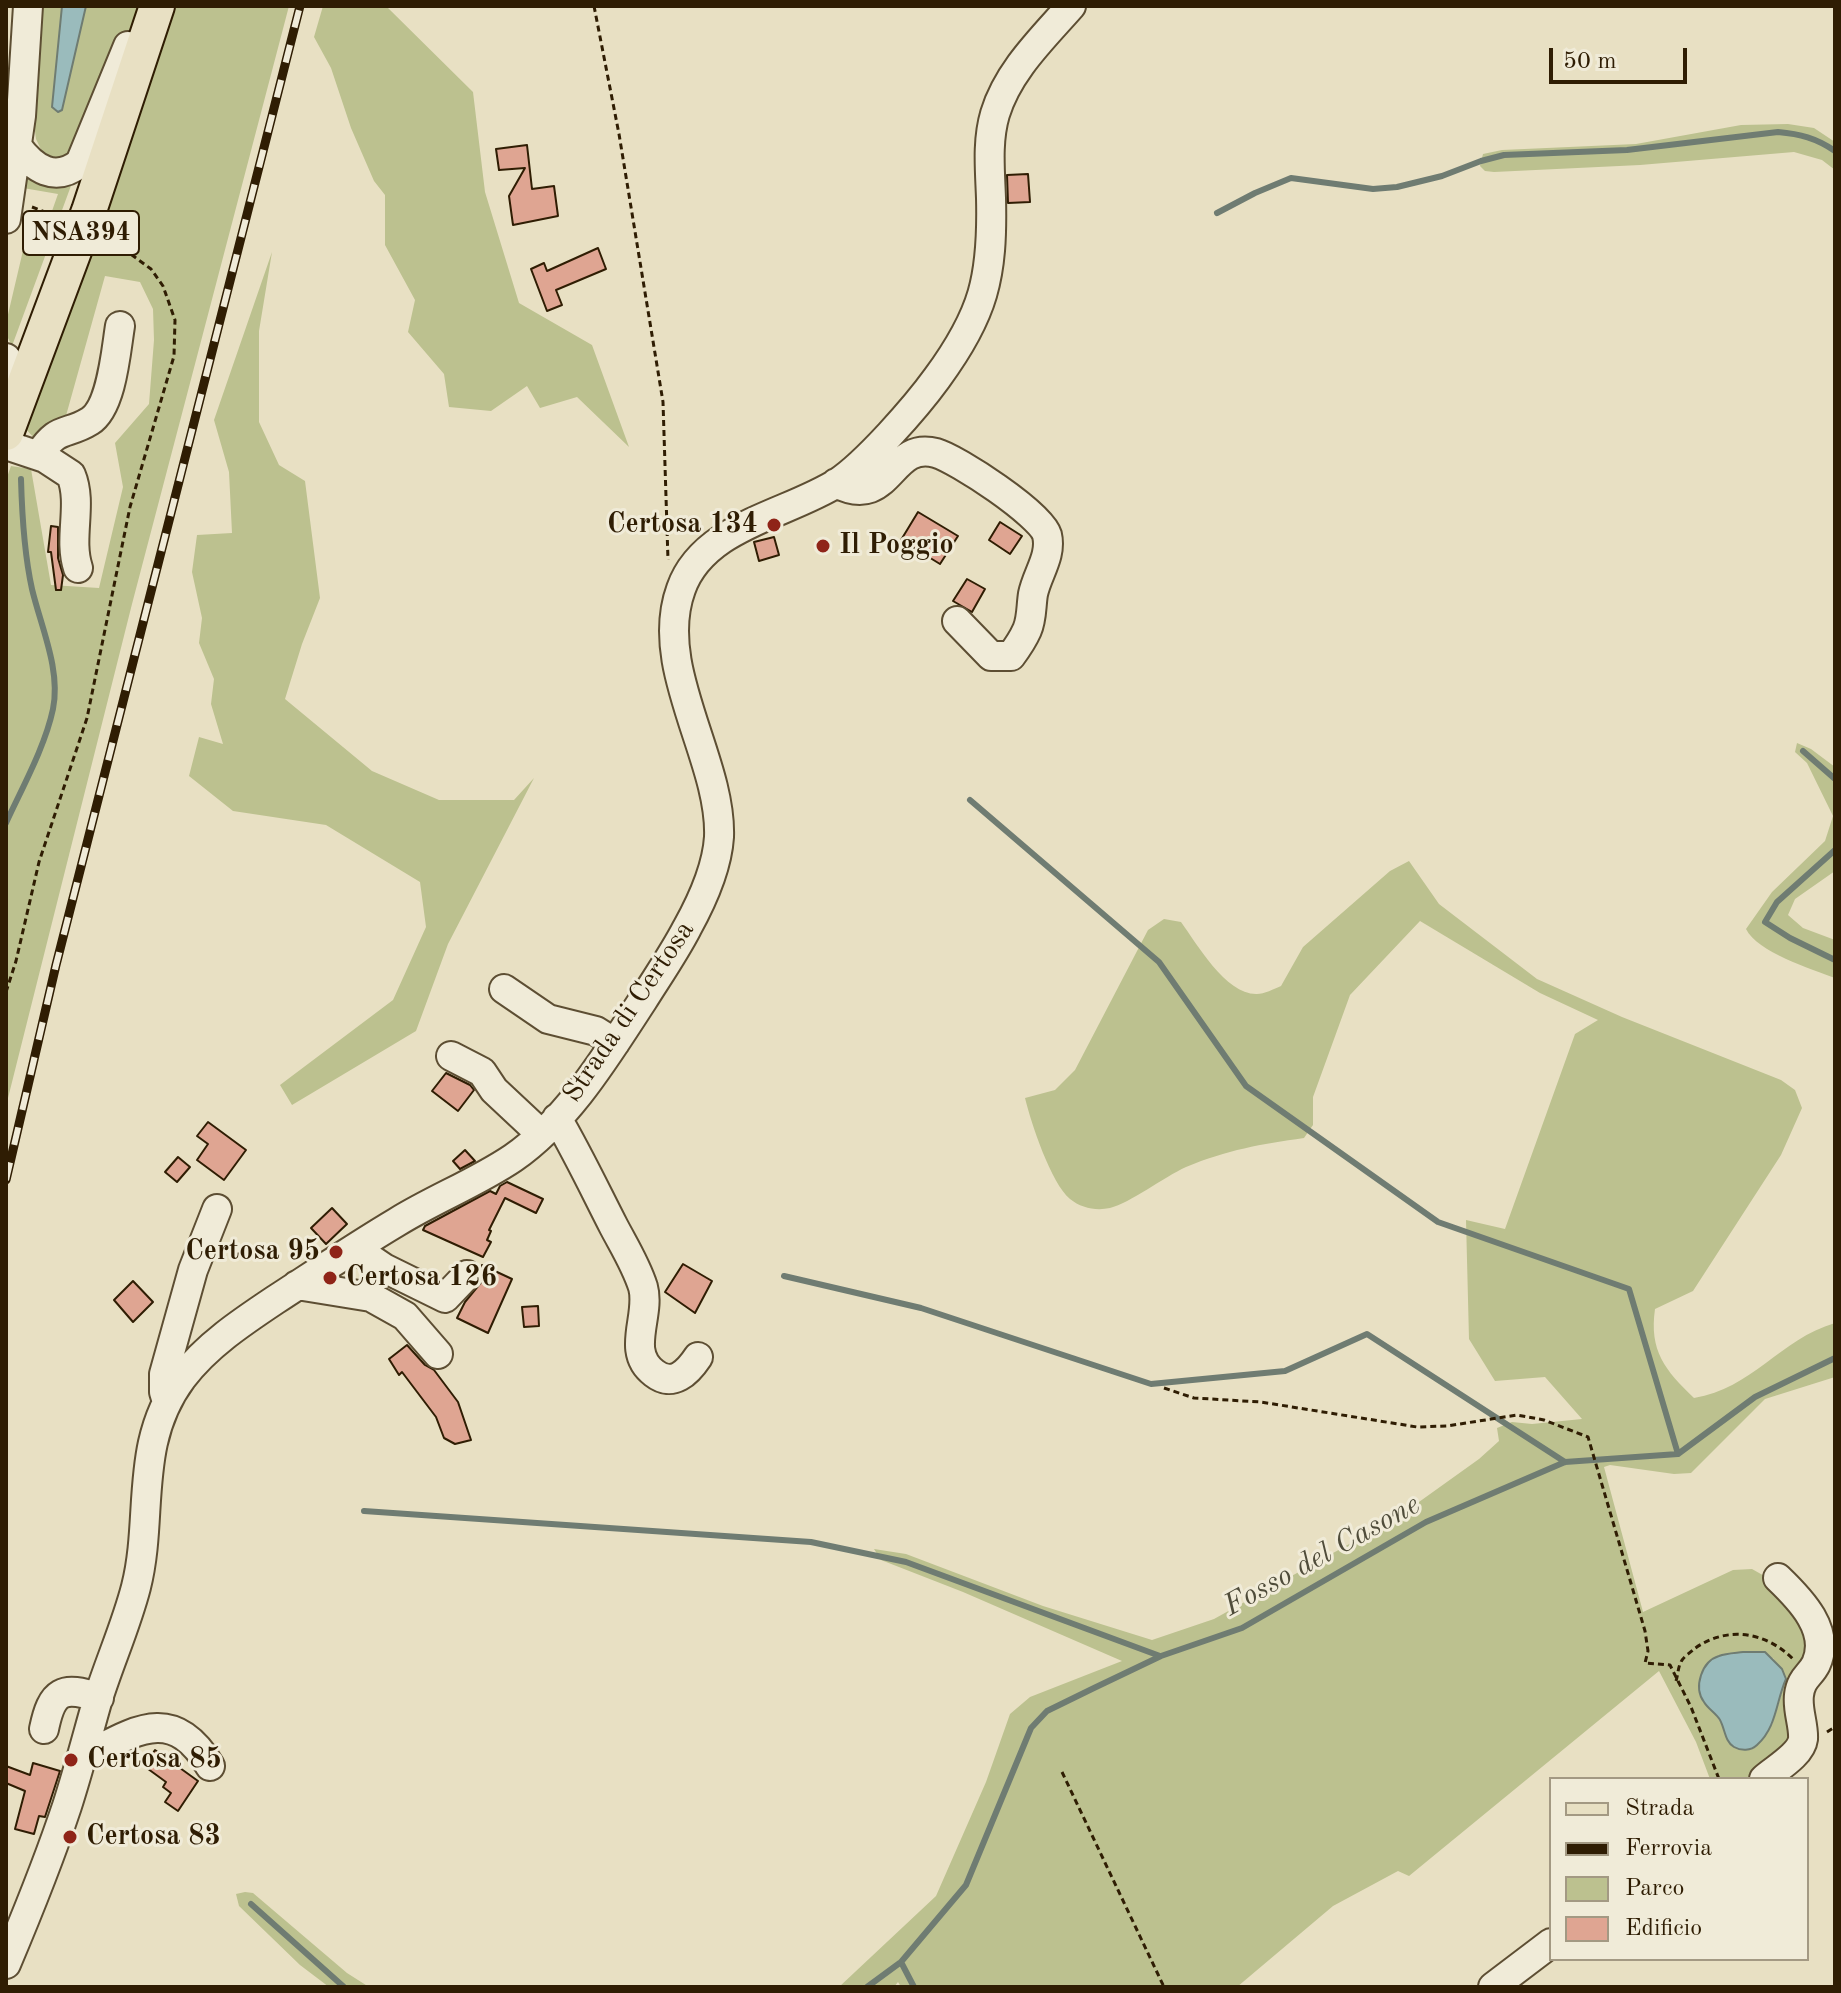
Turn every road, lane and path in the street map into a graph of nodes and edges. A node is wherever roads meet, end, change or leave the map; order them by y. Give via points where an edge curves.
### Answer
1 (28, 6) edge
2 (150, 6) edge
3 (157, 6) edge
4 (594, 6) edge
5 (1071, 6) edge
6 (17, 146) junction
7 (7, 208) edge
8 (96, 231) dead end
9 (120, 326) dead end
10 (10, 373) edge
11 (6, 433) edge
12 (6, 445) edge
13 (39, 455) junction
14 (836, 483) junction
15 (668, 567) dead end
16 (78, 568) dead end
17 (957, 621) dead end
18 (504, 989) dead end
19 (6, 992) edge
20 (615, 1043) junction
21 (451, 1056) dead end
22 (549, 1126) junction
23 (217, 1209) dead end
24 (356, 1249) junction
25 (467, 1275) dead end
26 (297, 1285) junction
27 (438, 1354) dead end
28 (698, 1357) dead end
29 (1164, 1388) dead end
30 (167, 1402) junction
31 (1778, 1578) dead end
32 (1805, 1675) junction
33 (1676, 1681) junction
34 (99, 1698) junction
35 (44, 1729) dead end
36 (82, 1758) junction
37 (210, 1766) dead end
38 (1062, 1772) dead end
39 (1718, 1777) edge
40 (1766, 1777) edge
41 (1549, 1945) edge
42 (6, 1964) edge
43 (1164, 1987) edge
44 (1493, 1987) edge

1 - 6 street
2 - 6 street via 136,27 80,163 67,172 45,172
3 - 10 main road, NSA394 via 131,80 79,184
4 - 15 path via 663,402
5 - 14 street, Strada di Certosa via 1015,72 994,119 990,258 972,325 923,396
6 - 7 street
8 - 19 path via 143,262 163,286 175,320 174,356 130,507 87,718 39,862
9 - 13 street via 99,412 55,436
10 - 11 main road
12 - 13 street
13 - 16 street via 74,481
14 - 17 street via 848,489 871,488 914,452 935,452 1030,514 1046,533 1047,552 1020,644 1011,656 991,656
14 - 20 street, Strada di Certosa via 724,539 683,583 676,609 677,655 714,795 717,851 691,922
18 - 20 street via 548,1019 596,1031
20 - 22 street, Strada di Certosa
21 - 22 street via 482,1072 494,1090
22 - 24 street, Strada di Certosa via 503,1164
22 - 28 street via 588,1172 628,1250 646,1302 638,1343 653,1373 676,1379 686,1375
23 - 30 street via 193,1270 164,1374
24 - 25 street via 445,1298
24 - 26 street, Strada di Certosa
26 - 27 street via 371,1297 405,1316
26 - 30 street, Strada di Certosa via 212,1346 189,1368
29 - 33 path via 1194,1398 1242,1399 1417,1427 1517,1415 1581,1432 1588,1437 1645,1631 1645,1663 1670,1665
30 - 34 street, Strada di Certosa via 147,1474 136,1585
31 - 32 street via 1815,1622 1821,1650 1814,1669
32 - 33 path via 1771,1640 1743,1633 1698,1646 1681,1660
32 - 40 street via 1799,1694 1800,1748
33 - 39 path
34 - 35 street via 72,1690 57,1696
34 - 36 street, Strada di Certosa
36 - 37 street via 156,1726 186,1737
36 - 42 street, Strada di Certosa via 39,1887
38 - 43 path
41 - 44 street

